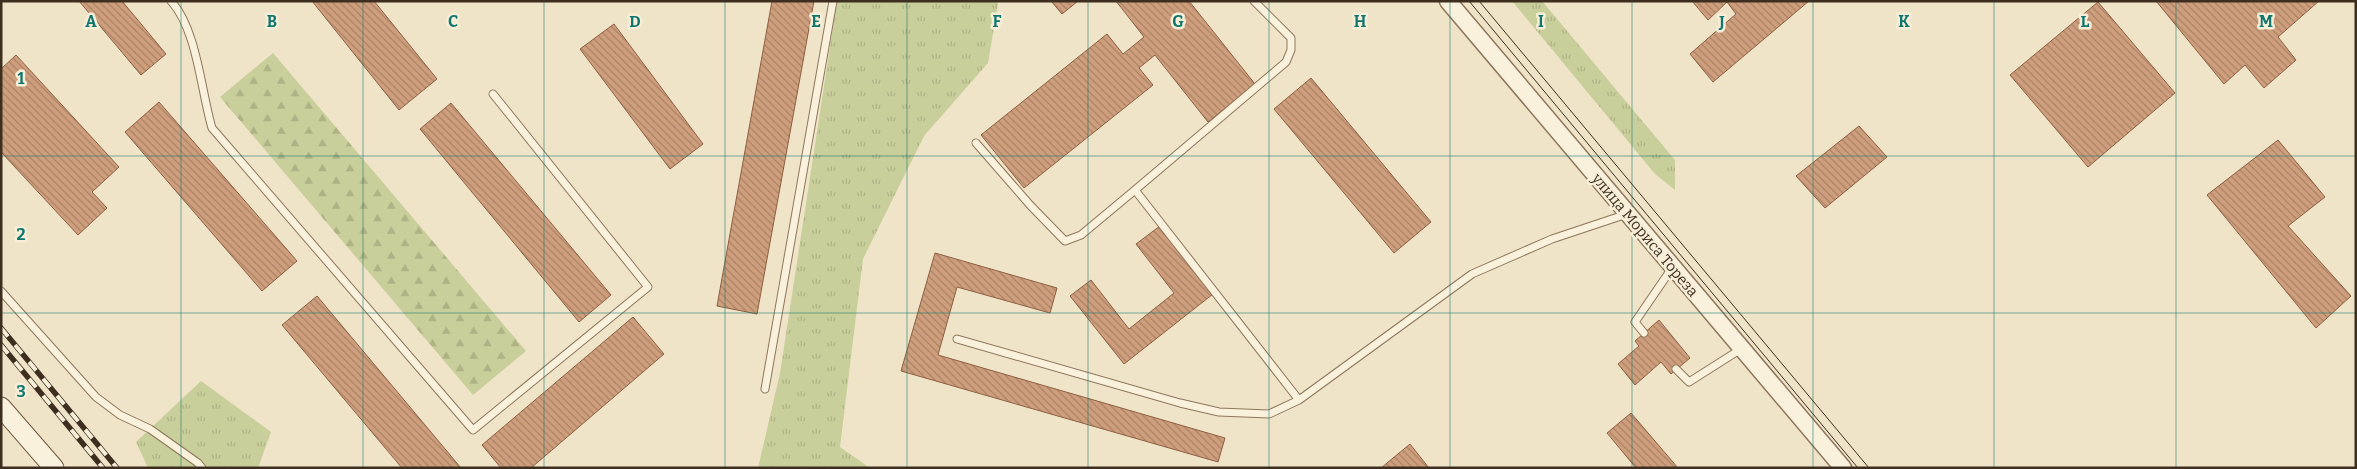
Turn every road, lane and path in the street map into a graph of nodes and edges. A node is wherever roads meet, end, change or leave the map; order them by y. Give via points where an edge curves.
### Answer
1 (171, 1) edge
2 (833, 1) edge
3 (1254, 1) edge
4 (1448, 1) edge
5 (494, 94) dead end
6 (976, 143) dead end
7 (1135, 190) junction
8 (1628, 213) junction
9 (1672, 268) junction
10 (1, 291) edge
11 (1644, 333) dead end
12 (957, 339) dead end
13 (1742, 348) junction
14 (1676, 369) dead end
15 (765, 389) dead end
16 (1299, 400) junction
17 (1, 406) edge
18 (54, 468) edge
19 (202, 468) edge
20 (1843, 468) edge

1 - 5 lane via 178,9 199,66 203,100 212,128 473,430 648,287
2 - 15 lane
3 - 7 lane via 1291,38 1286,62
4 - 8 street, улица Мориса Тореза
6 - 7 lane via 1064,241 1081,235
7 - 16 lane
8 - 9 street, улица Мориса Тореза
8 - 16 lane via 1552,239 1472,274
9 - 11 lane via 1635,322
9 - 13 street, улица Мориса Тореза
10 - 19 lane via 96,397 120,415 150,429
12 - 16 lane via 1219,412 1269,414
13 - 14 lane via 1689,382
13 - 20 street, улица Мориса Тореза
17 - 18 main road

